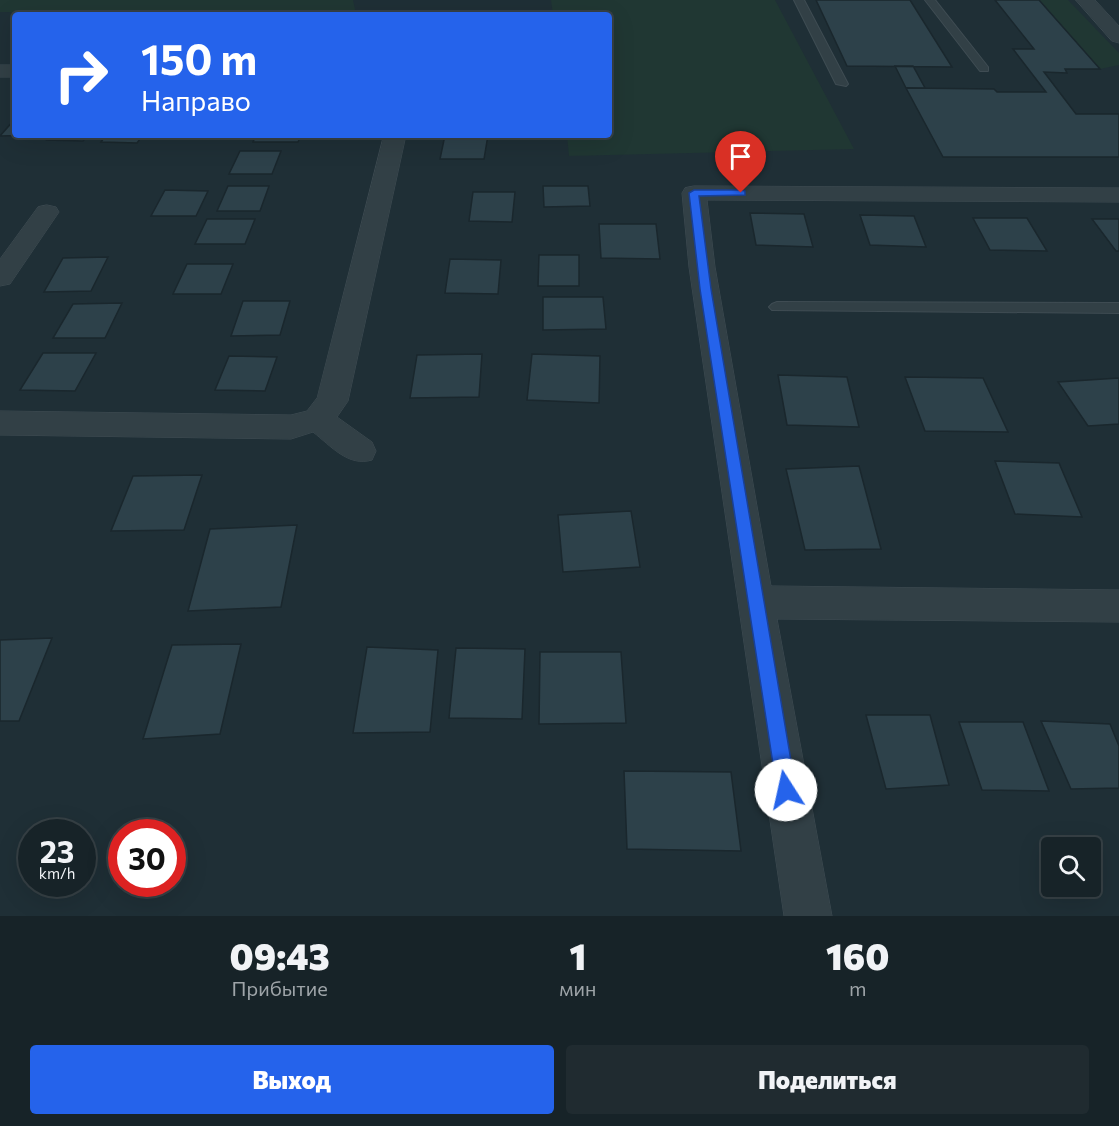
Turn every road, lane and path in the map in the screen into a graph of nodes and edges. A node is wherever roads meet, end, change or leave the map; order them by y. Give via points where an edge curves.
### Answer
1 (799, 0) edge
2 (930, 0) edge
3 (1085, 0) edge
4 (1119, 37) edge
5 (984, 69) dead end
6 (842, 84) dead end
7 (394, 138) edge
8 (1119, 195) edge
9 (47, 212) dead end
10 (0, 278) edge
11 (777, 307) dead end
12 (1119, 308) edge
13 (318, 419) junction
14 (0, 423) edge
15 (360, 451) dead end
16 (755, 602) junction
17 (1119, 606) edge
18 (808, 916) edge

1 - 6 lane
2 - 5 lane
3 - 4 street
7 - 13 street via 332,401
8 - 16 street via 694,193 702,267
9 - 10 street
11 - 12 lane
13 - 14 street via 291,427
13 - 15 street
16 - 17 street
16 - 18 street

